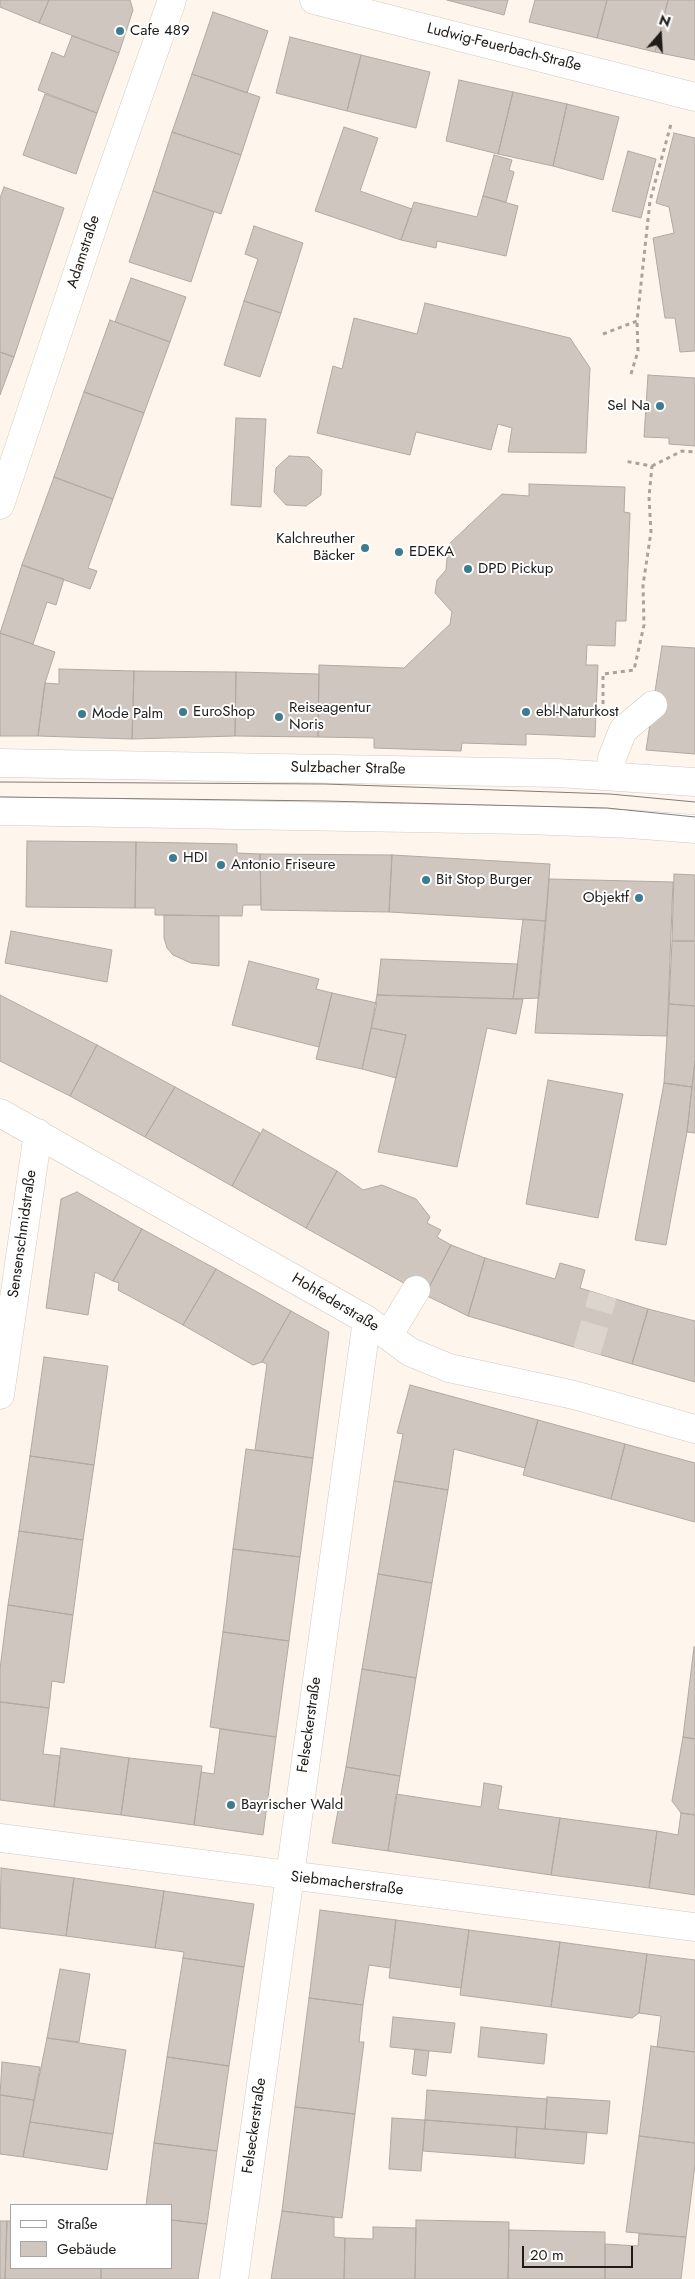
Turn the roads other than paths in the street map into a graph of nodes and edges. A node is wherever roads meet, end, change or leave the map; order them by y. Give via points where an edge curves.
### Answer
1 (172, 0) edge
2 (314, 0) edge
3 (695, 97) edge
4 (0, 506) edge
5 (653, 705) dead end
6 (0, 763) edge
7 (609, 776) junction
8 (695, 782) edge
9 (0, 811) edge
10 (695, 829) edge
11 (0, 1113) edge
12 (38, 1133) junction
13 (416, 1290) dead end
14 (378, 1328) junction
15 (0, 1395) edge
16 (695, 1429) edge
17 (0, 1838) edge
18 (288, 1877) junction
19 (695, 1928) edge
20 (234, 2279) edge

1 - 4 street, Adamstraße
2 - 3 street, Ludwig-Feuerbach-Straße
5 - 7 street via 623,730
6 - 7 street, Sulzbacher Straße
7 - 8 street, Sulzbacher Straße
9 - 10 street via 526,820
11 - 12 street, Hohfederstraße
12 - 14 street, Hohfederstraße
12 - 15 street, Sensenschmidstraße
13 - 14 street
14 - 16 street, Hohfederstraße via 410,1352 449,1368 574,1395
14 - 18 street, Felseckerstraße
17 - 18 street, Siebmacherstraße
18 - 19 street, Siebmacherstraße
18 - 20 street, Felseckerstraße

